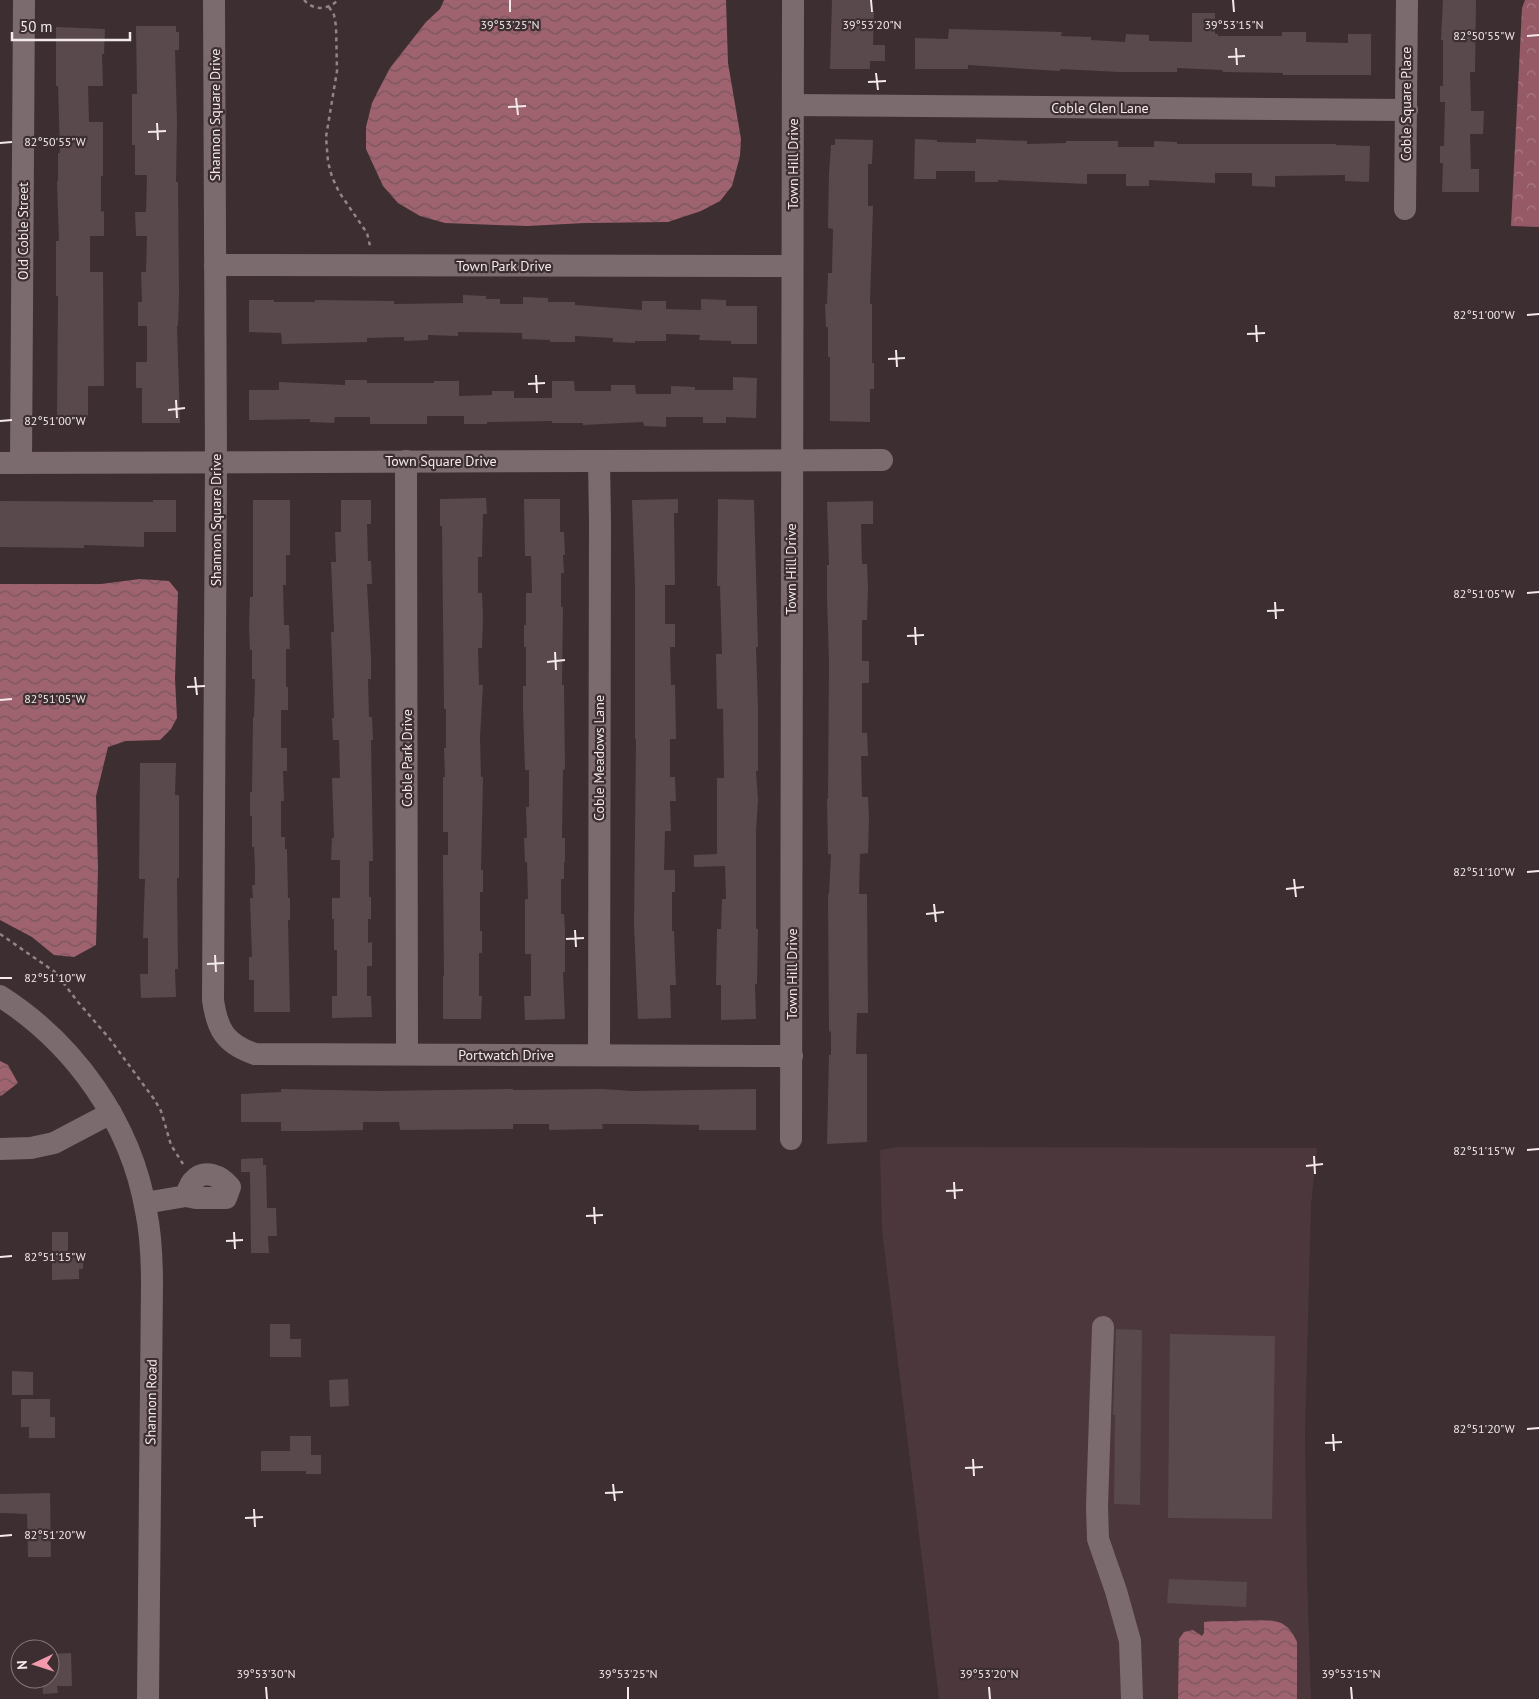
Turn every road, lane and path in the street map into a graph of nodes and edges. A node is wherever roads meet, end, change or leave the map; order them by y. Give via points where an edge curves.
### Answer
1 (24, 0) edge
2 (214, 0) edge
3 (304, 0) edge
4 (338, 0) edge
5 (793, 0) edge
6 (1407, 0) edge
7 (329, 7) junction
8 (793, 105) junction
9 (1407, 110) junction
10 (1405, 208) dead end
11 (370, 249) dead end
12 (215, 265) junction
13 (792, 266) junction
14 (791, 459) junction
15 (882, 460) dead end
16 (406, 461) junction
17 (598, 461) junction
18 (216, 462) junction
19 (11, 463) edge
20 (0, 934) edge
21 (0, 996) edge
22 (225, 1037) joint
23 (407, 1054) junction
24 (599, 1055) junction
25 (792, 1056) junction
26 (111, 1113) junction
27 (791, 1139) dead end
28 (0, 1149) edge
29 (190, 1188) joint
30 (145, 1203) junction
31 (1103, 1327) dead end
32 (148, 1699) edge
33 (1132, 1699) edge

1 - 19 street, Old Coble Street
2 - 12 street, Shannon Square Drive
3 - 7 path via 318,8
4 - 7 path
5 - 8 street, Town Hill Drive
6 - 9 street, Coble Square Place
7 - 11 path via 336,26 337,72 326,137 328,162 339,192 367,233
8 - 9 street, Coble Glen Lane
8 - 13 street, Town Hill Drive
9 - 10 street, Coble Square Place
12 - 13 street, Town Park Drive
12 - 18 street, Shannon Square Drive
13 - 14 street, Town Hill Drive
14 - 15 street, Town Square Drive
14 - 17 street, Town Square Drive
14 - 25 street, Town Hill Drive
16 - 17 street, Town Square Drive
16 - 18 street, Town Square Drive
16 - 23 street, Coble Park Drive
17 - 24 street, Coble Meadows Lane
18 - 19 street, Town Square Drive
18 - 22 street, Shannon Square Drive via 213,1000
20 - 29 path via 55,972 109,1038 154,1099
21 - 26 street, Shannon Road via 52,1037 89,1079
22 - 23 street, Portwatch Drive via 255,1054
23 - 24 street, Portwatch Drive
24 - 25 street, Portwatch Drive
25 - 27 street, Town Hill Drive
26 - 28 street via 54,1143
26 - 30 street, Shannon Road via 130,1151
29 - 30 street
30 - 32 street, Shannon Road via 152,1255
31 - 33 street via 1098,1539 1130,1641

